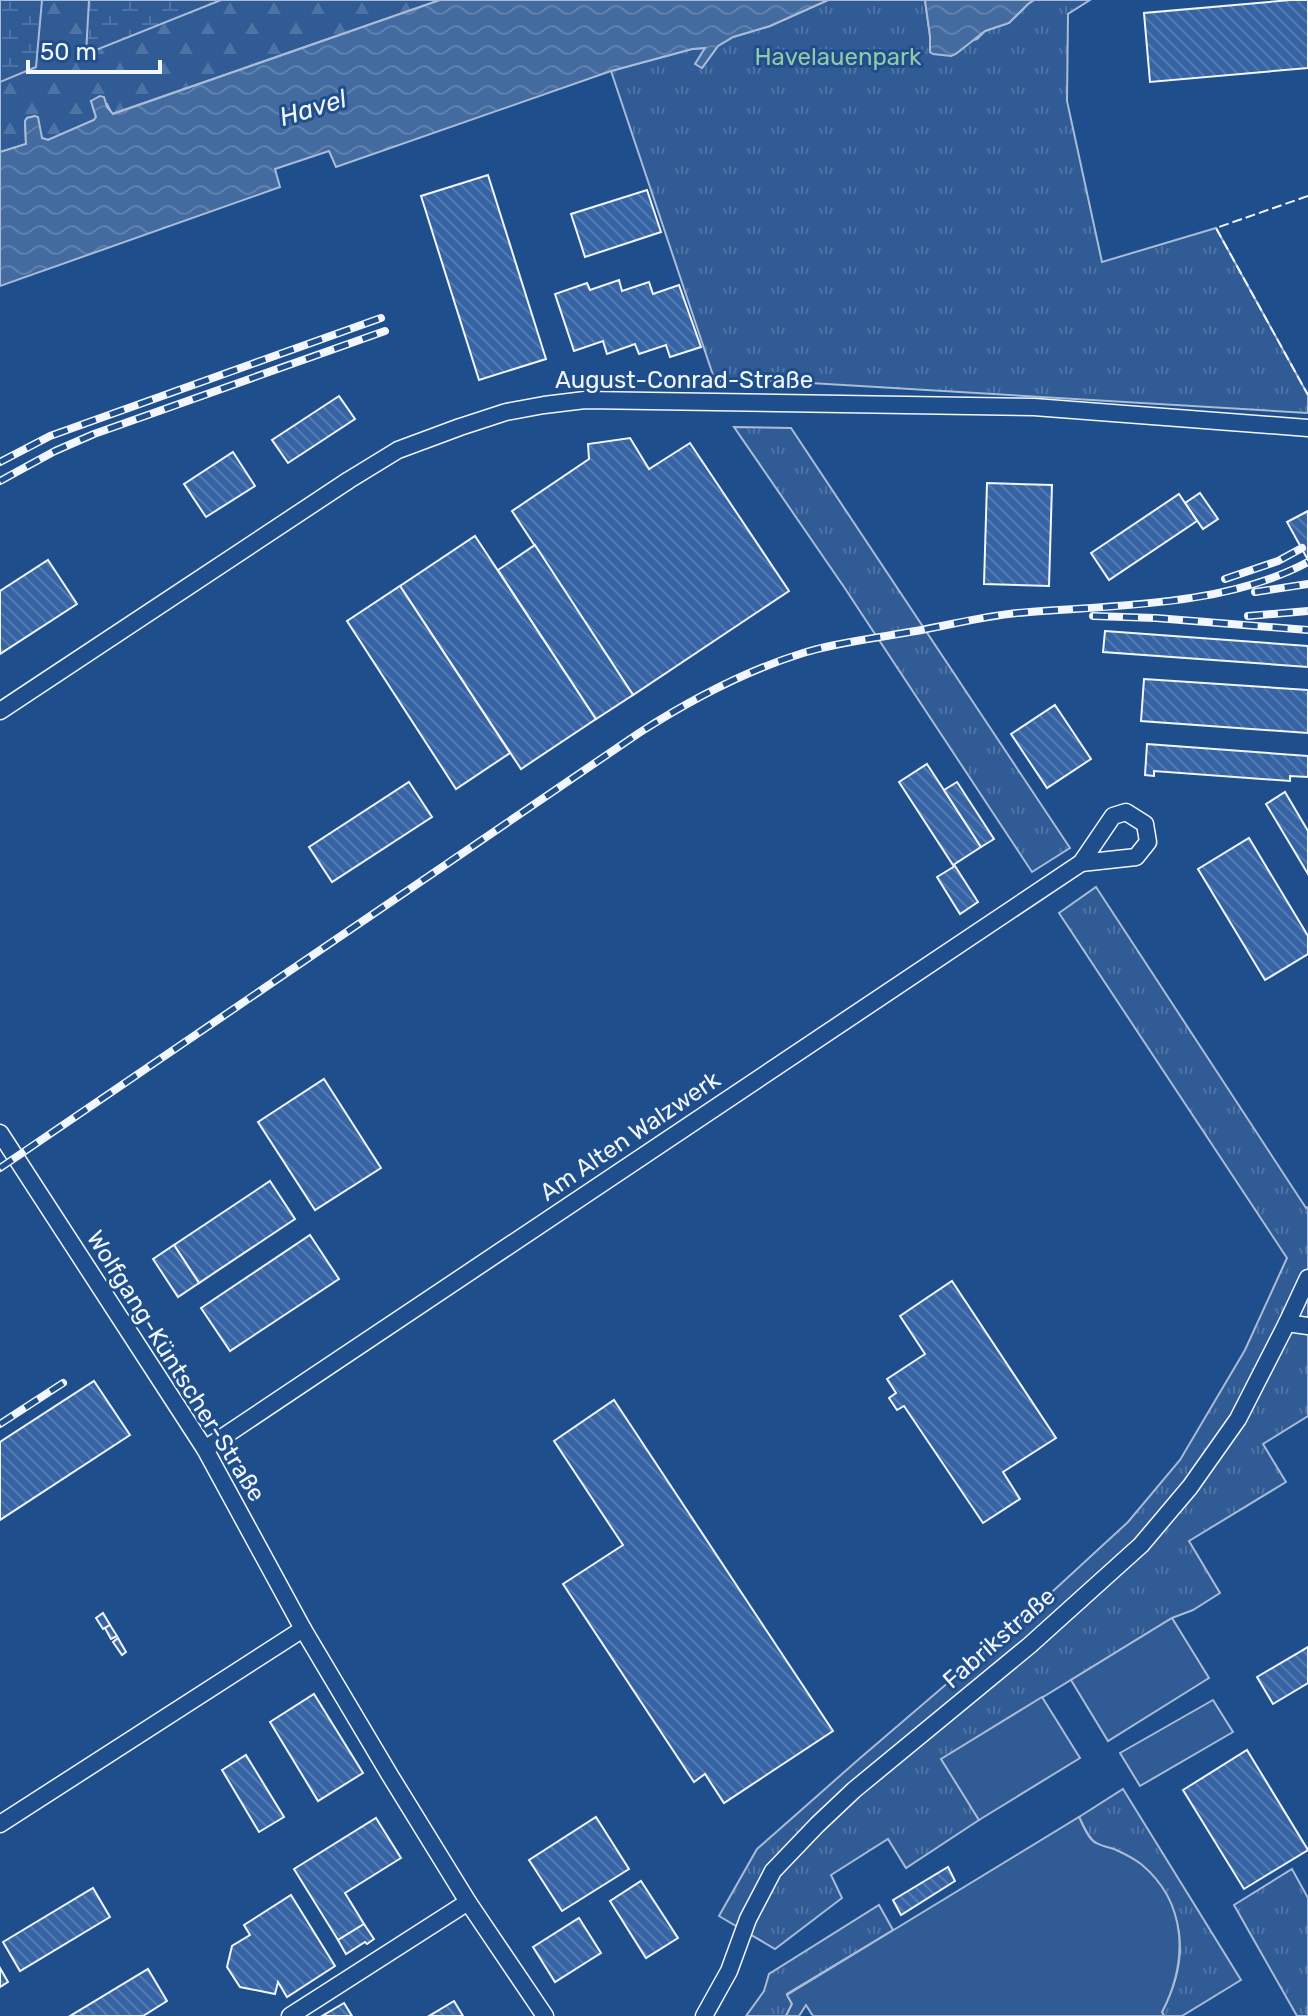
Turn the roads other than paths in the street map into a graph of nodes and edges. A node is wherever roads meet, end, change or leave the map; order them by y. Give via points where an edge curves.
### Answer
1 (1308, 428) edge
2 (0, 711) edge
3 (1081, 863) dead end
4 (0, 1133) edge
5 (1308, 1278) edge
6 (1287, 1323) junction
7 (1308, 1326) edge
8 (205, 1449) junction
9 (303, 1629) junction
10 (0, 1824) edge
11 (468, 1902) junction
12 (290, 2016) edge
13 (545, 2016) edge
14 (704, 2016) edge

1 - 2 street, August-Conrad-Straße via 1034,407 585,400 506,412 386,457
3 - 8 street, Am Alten Walzwerk
4 - 8 street, Wolfgang-Küntscher-Straße
5 - 6 street, Fabrikstraße
6 - 7 street
6 - 14 street, Fabrikstraße via 1238,1419 1141,1545 854,1790 773,1871
8 - 9 street, Wolfgang-Küntscher-Straße
9 - 10 street
9 - 11 street, Wolfgang-Küntscher-Straße
11 - 12 street
11 - 13 street, Wolfgang-Küntscher-Straße

